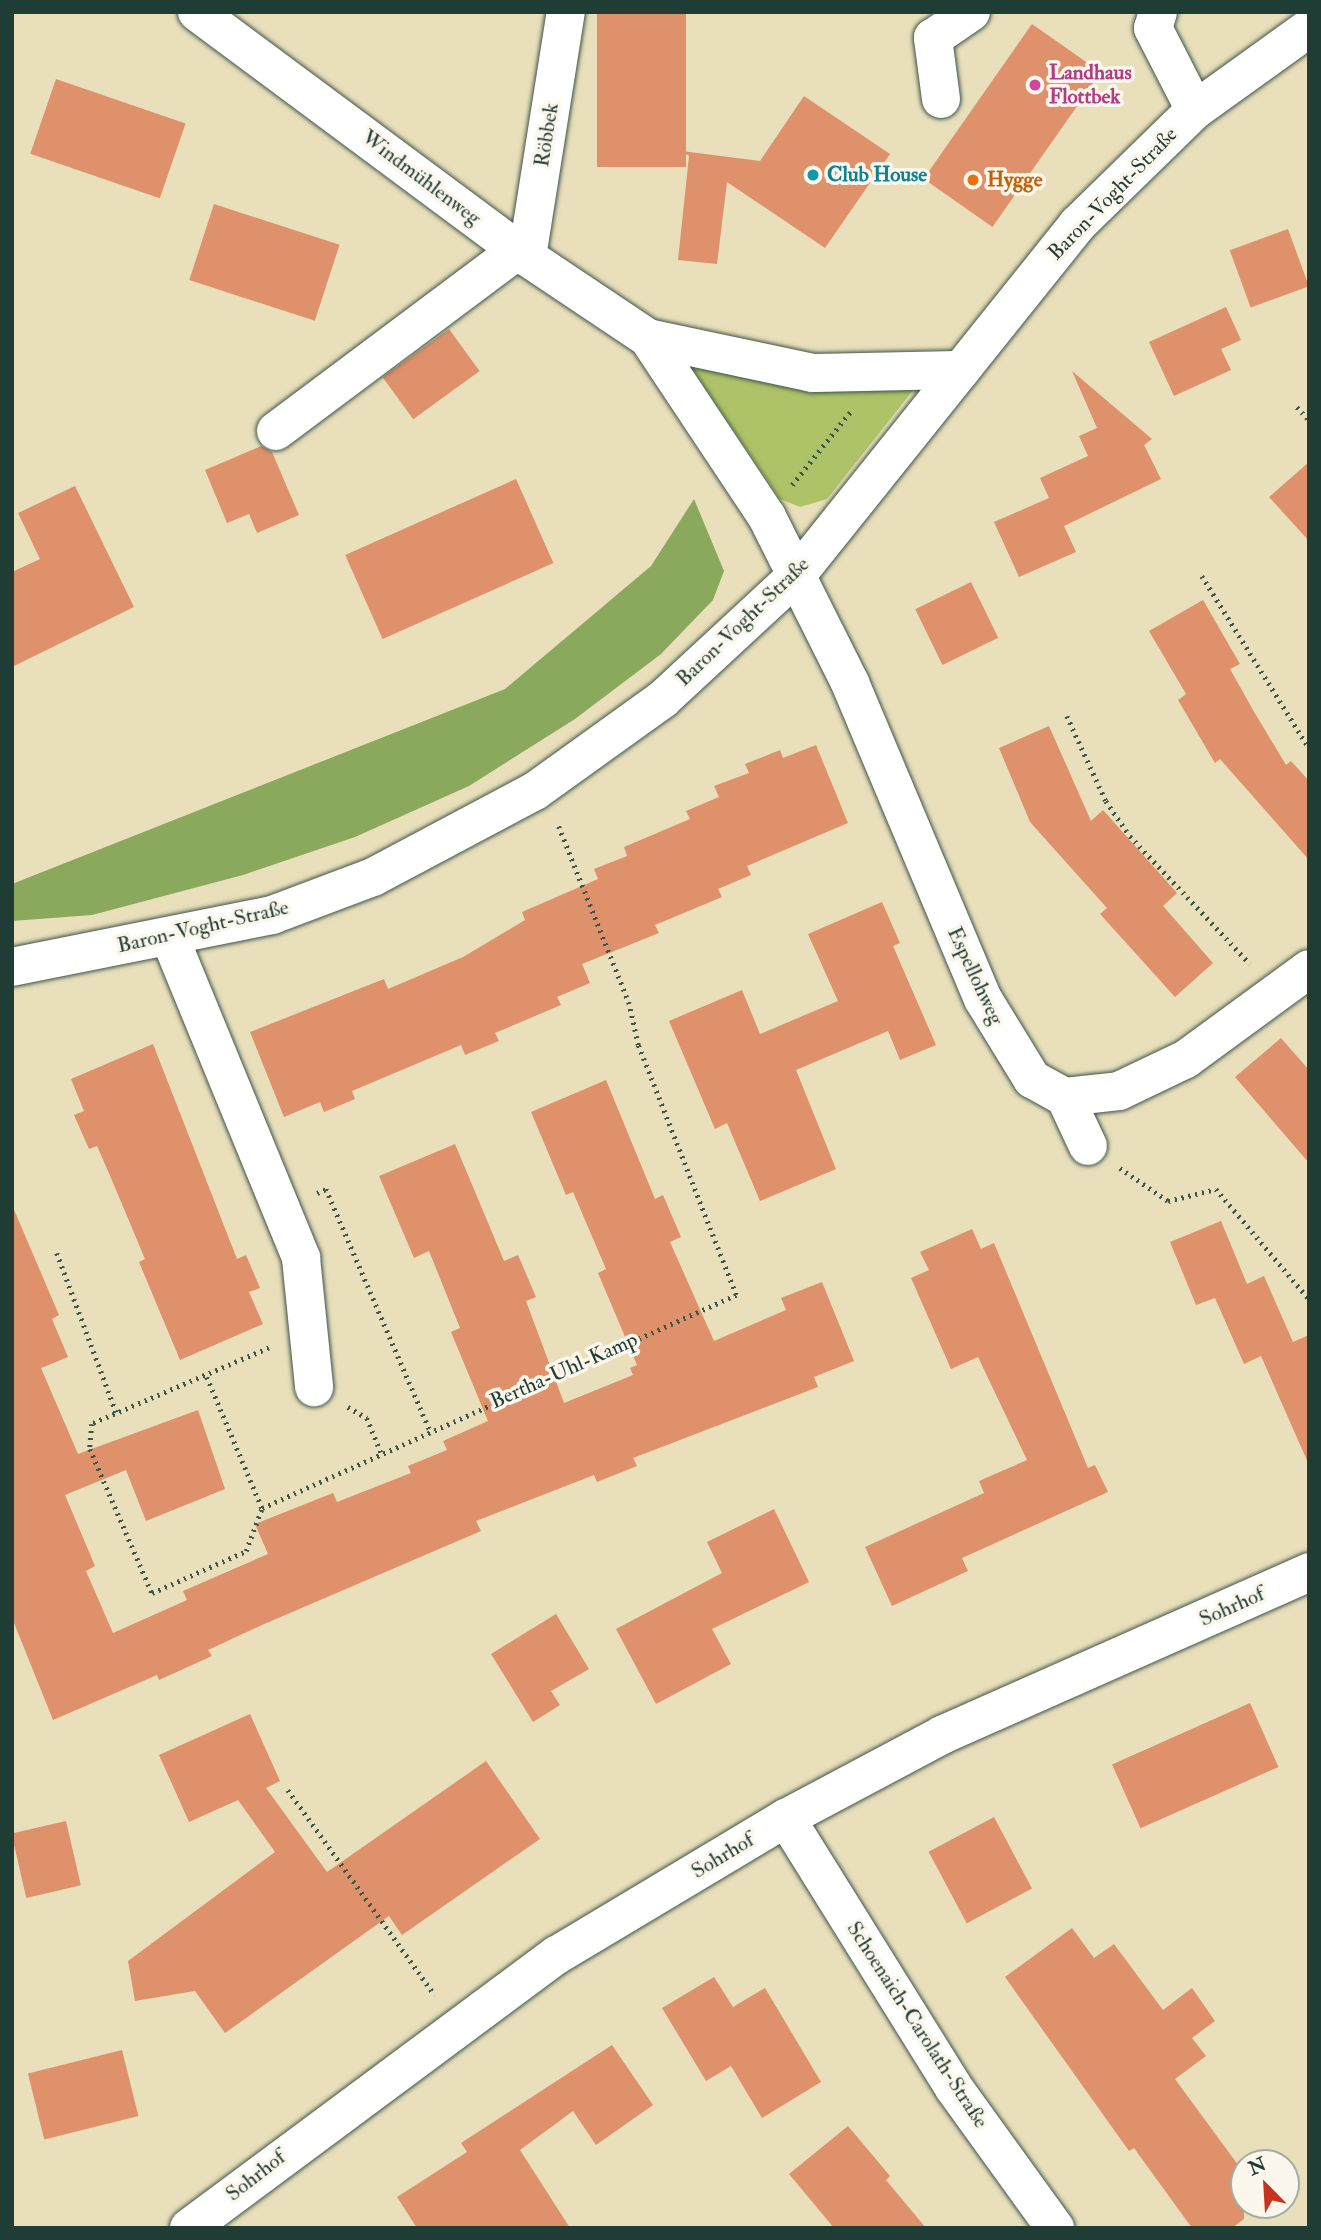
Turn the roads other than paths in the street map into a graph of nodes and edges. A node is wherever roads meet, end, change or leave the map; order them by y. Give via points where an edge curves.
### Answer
1 (198, 12) edge
2 (566, 12) edge
3 (971, 12) edge
4 (1149, 17) edge
5 (1309, 28) edge
6 (941, 99) dead end
7 (1195, 110) junction
8 (523, 254) junction
9 (648, 338) junction
10 (961, 370) junction
11 (276, 430) dead end
12 (796, 576) junction
13 (170, 938) junction
14 (12, 967) edge
15 (1309, 969) edge
16 (1065, 1097) junction
17 (1088, 1146) road end
18 (314, 1387) dead end
19 (1309, 1572) edge
20 (786, 1818) junction
21 (189, 2228) edge
22 (1055, 2228) edge

1 - 8 street, Windmühlenweg
2 - 8 street, Röbbek
3 - 6 street via 933,38
4 - 7 street
5 - 7 street, Baron-Voght-Straße
7 - 10 street, Baron-Voght-Straße via 1078,224
8 - 9 street, Windmühlenweg
8 - 11 street
9 - 10 street, Windmühlenweg via 812,373
9 - 12 street, Windmühlenweg via 767,517
10 - 12 street, Baron-Voght-Straße
12 - 13 street, Baron-Voght-Straße via 663,699 536,791 373,877 272,915
12 - 16 street, Espellohweg via 850,683 983,999 1024,1071 1041,1087
13 - 14 street, Baron-Voght-Straße
13 - 18 street via 301,1258
15 - 16 street via 1232,1029 1153,1077 1105,1094
16 - 17 street
19 - 20 street, Sohrhof via 942,1735
20 - 21 street, Sohrhof via 556,1955
20 - 22 street, Schoenaich-Carolath-Straße via 954,2088

